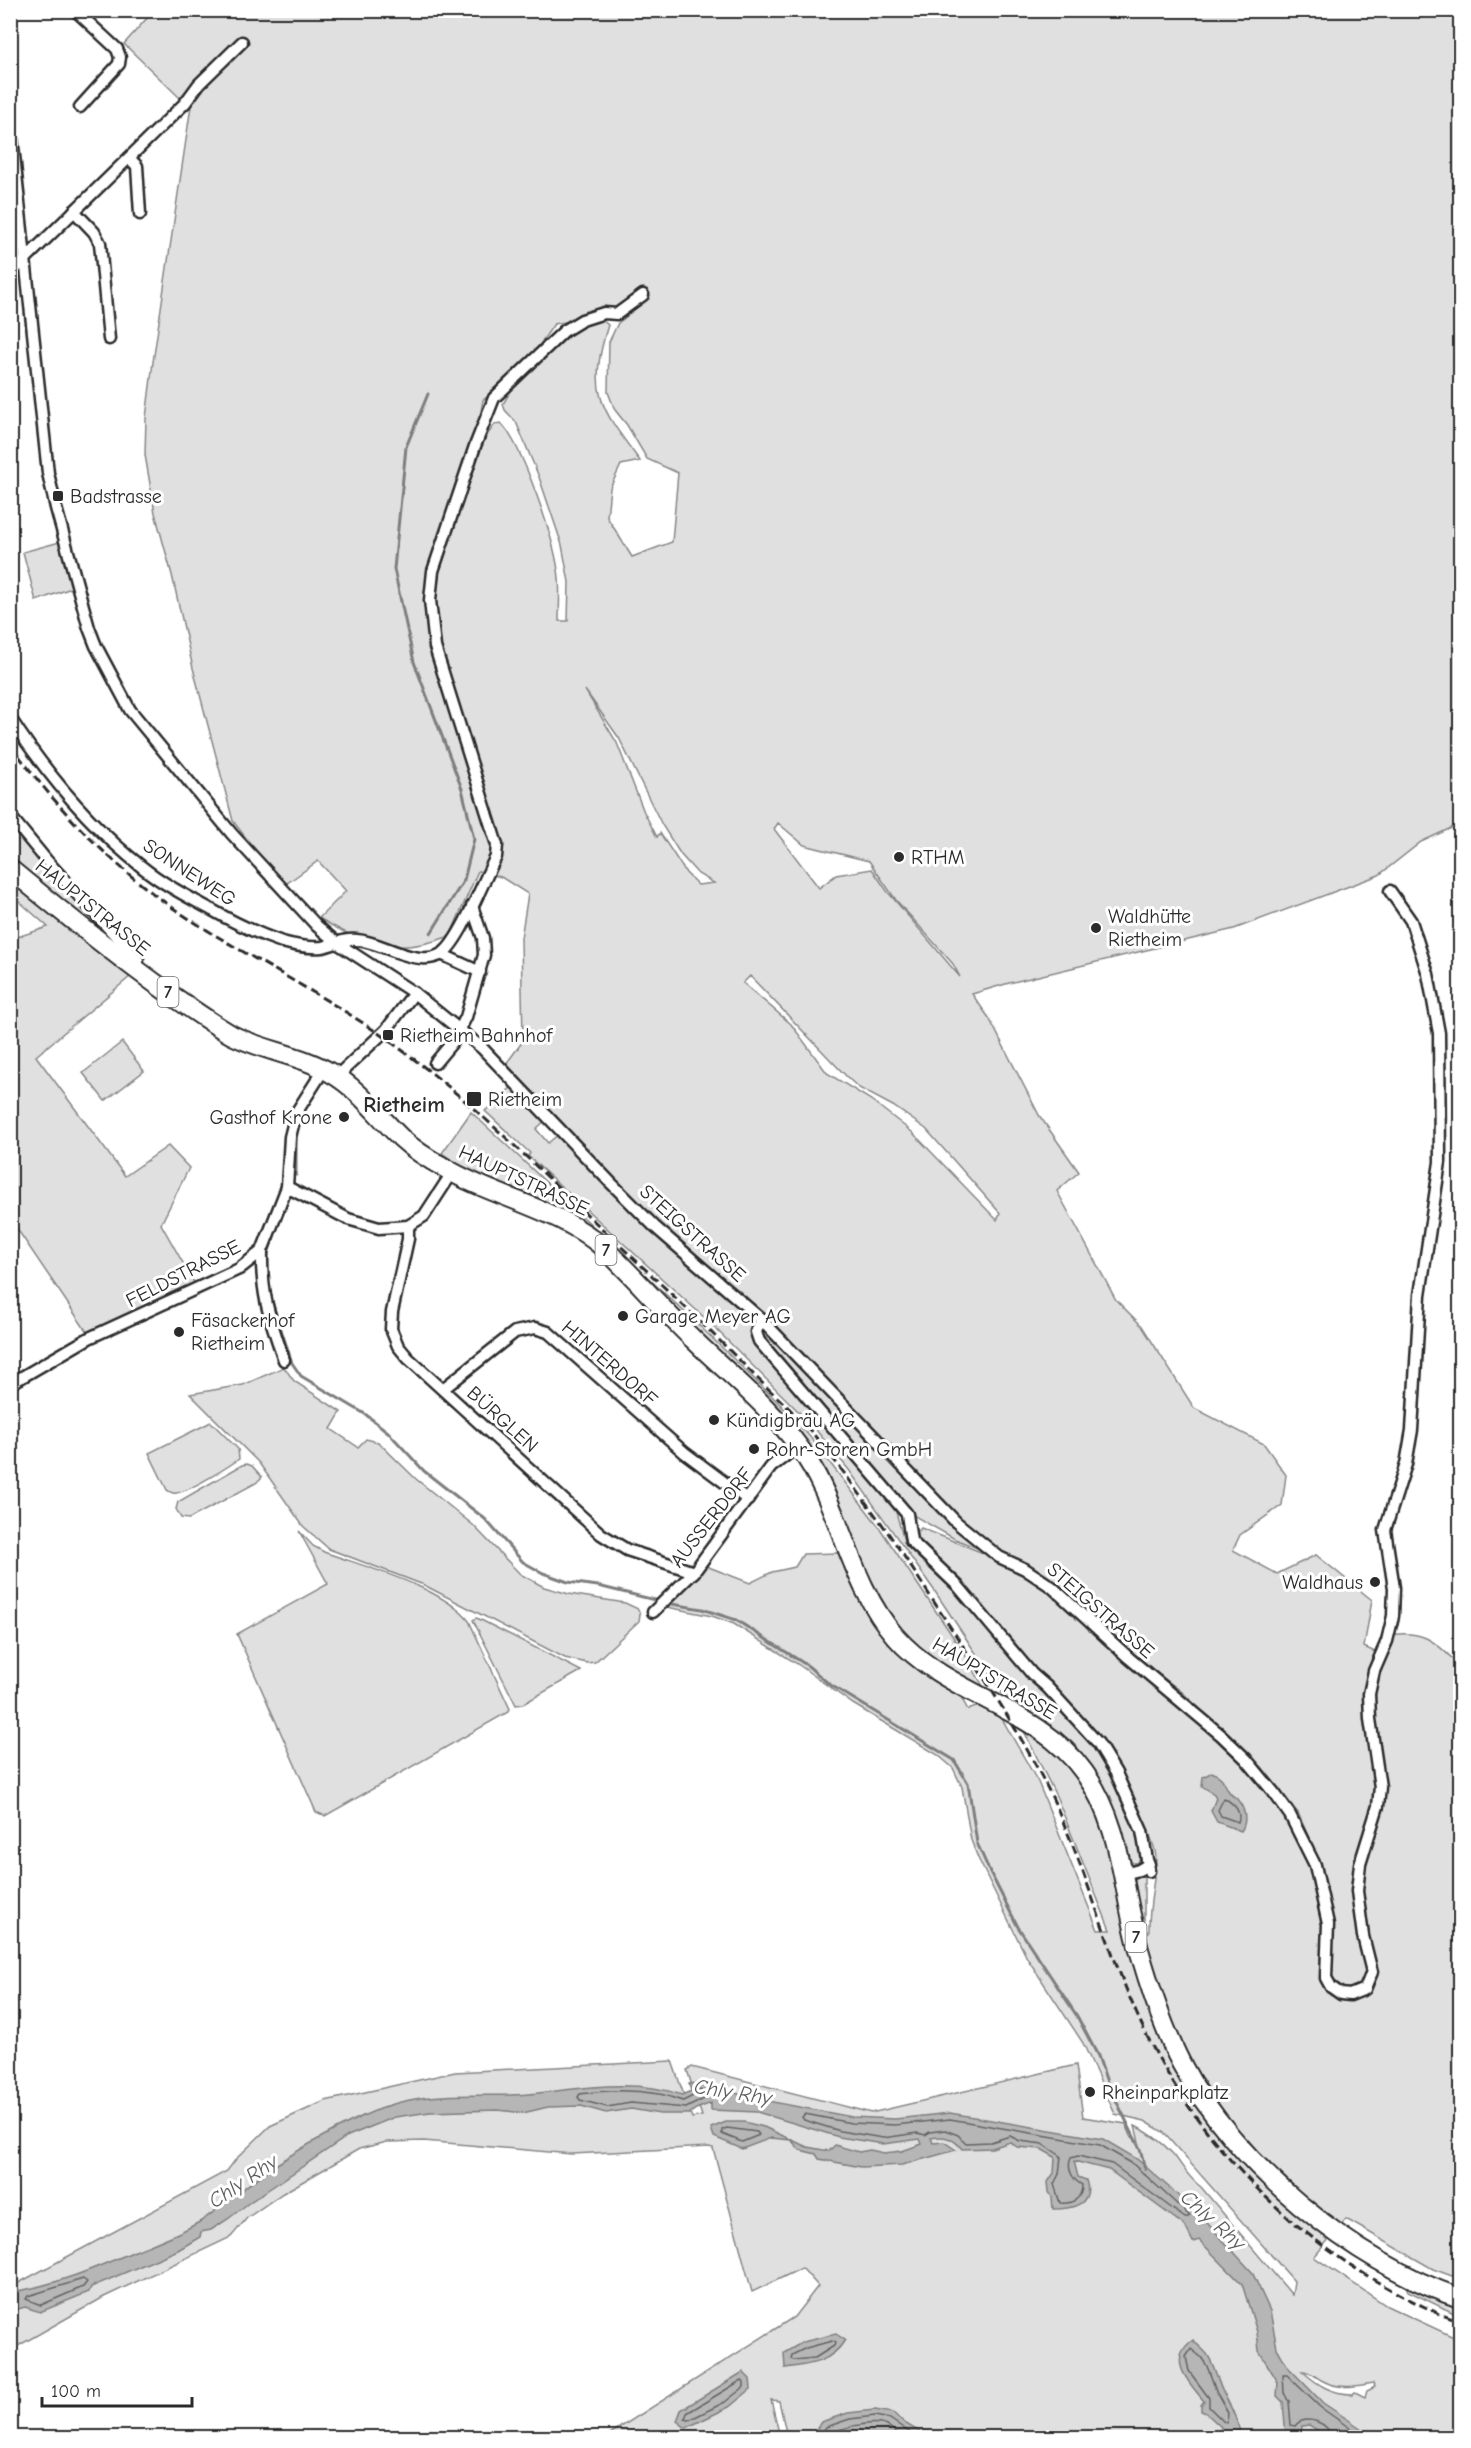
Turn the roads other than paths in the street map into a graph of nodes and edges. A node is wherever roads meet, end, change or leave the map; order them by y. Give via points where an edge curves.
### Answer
1 (75, 10) edge
2 (242, 42) dead end
3 (80, 107) dead end
4 (10, 118) edge
5 (129, 158) junction
6 (74, 211) junction
7 (140, 214) dead end
8 (26, 258) junction
9 (10, 274) edge
10 (643, 295) dead end
11 (109, 339) dead end
12 (10, 718) edge
13 (10, 816) edge
14 (10, 869) edge
15 (1390, 891) dead end
16 (472, 906) junction
17 (337, 943) junction
18 (441, 954) junction
19 (136, 970) junction
20 (480, 972) junction
21 (414, 993) junction
22 (460, 1030) junction
23 (435, 1063) dead end
24 (330, 1072) junction
25 (452, 1173) junction
26 (287, 1187) junction
27 (408, 1226) junction
28 (262, 1251) junction
29 (761, 1319) junction
30 (284, 1360) dead end
31 (10, 1384) edge
32 (443, 1389) junction
33 (798, 1446) junction
34 (748, 1500) junction
35 (694, 1572) junction
36 (653, 1612) dead end
37 (1124, 1874) junction
38 (1461, 2298) edge

1 - 3 street via 117,49 120,57
2 - 5 street
4 - 8 street
5 - 6 street
5 - 7 street via 137,166
6 - 8 street
6 - 11 street via 100,243
8 - 9 street
8 - 17 street via 48,473 96,646 130,710 149,734 232,834
10 - 16 street via 617,314 604,313 582,320 564,331 494,398 433,571 430,600 435,647 497,845 496,857
12 - 17 street, SONNEWEG via 53,778 142,867 229,919 282,942 309,947
13 - 19 street via 138,960
14 - 19 main road, HAUPTSTRASSE / 7
15 - 29 street, STEIGSTRASSE via 1411,921 1428,974 1439,1034 1441,1108 1437,1188 1418,1318 1412,1430 1406,1464 1385,1530 1395,1597 1392,1627 1369,1694 1380,1787 1360,1864 1359,1915 1372,1972 1365,1989 1341,1994 1326,1978 1328,1924 1316,1864 1290,1815 1258,1773 1221,1735 1052,1587 999,1557 956,1522
16 - 18 street via 454,940
16 - 20 street via 485,945
17 - 18 street, SONNEWEG via 359,940 419,958
17 - 21 street
18 - 20 street
19 - 24 main road, HAUPTSTRASSE / 7 via 252,1045
20 - 22 street
21 - 22 street, STEIGSTRASSE
21 - 24 street, FELDSTRASSE via 393,1023
22 - 23 street
22 - 29 street, STEIGSTRASSE via 498,1063 655,1227
24 - 25 main road, HAUPTSTRASSE / 7 via 358,1093 405,1142
24 - 26 street, FELDSTRASSE via 296,1113 290,1137
25 - 27 street via 424,1216
25 - 33 main road, HAUPTSTRASSE / 7 via 568,1223 605,1249
26 - 27 street via 348,1219 379,1228
26 - 28 street, FELDSTRASSE
27 - 32 street, BÜRGLEN via 391,1329 408,1358
28 - 30 street via 266,1308
28 - 31 street, FELDSTRASSE via 238,1269 90,1338
29 - 37 street via 756,1332 759,1341 907,1514 911,1541 958,1586 1032,1674 1098,1743 1142,1831 1149,1868
32 - 34 street, HINTERDORF via 515,1332 535,1328 548,1332 684,1453
32 - 35 street, BÜRGLEN via 601,1534 627,1550
33 - 34 street, AUSSERDORF via 771,1467
33 - 37 main road, HAUPTSTRASSE / 7 via 820,1481 872,1605 891,1632 935,1671 1058,1742 1083,1770 1104,1805
34 - 35 street, AUSSERDORF
35 - 36 street, AUSSERDORF
37 - 38 main road, HAUPTSTRASSE / 7 via 1138,1946 1160,2015 1183,2066 1217,2118 1267,2177 1315,2217 1371,2255

